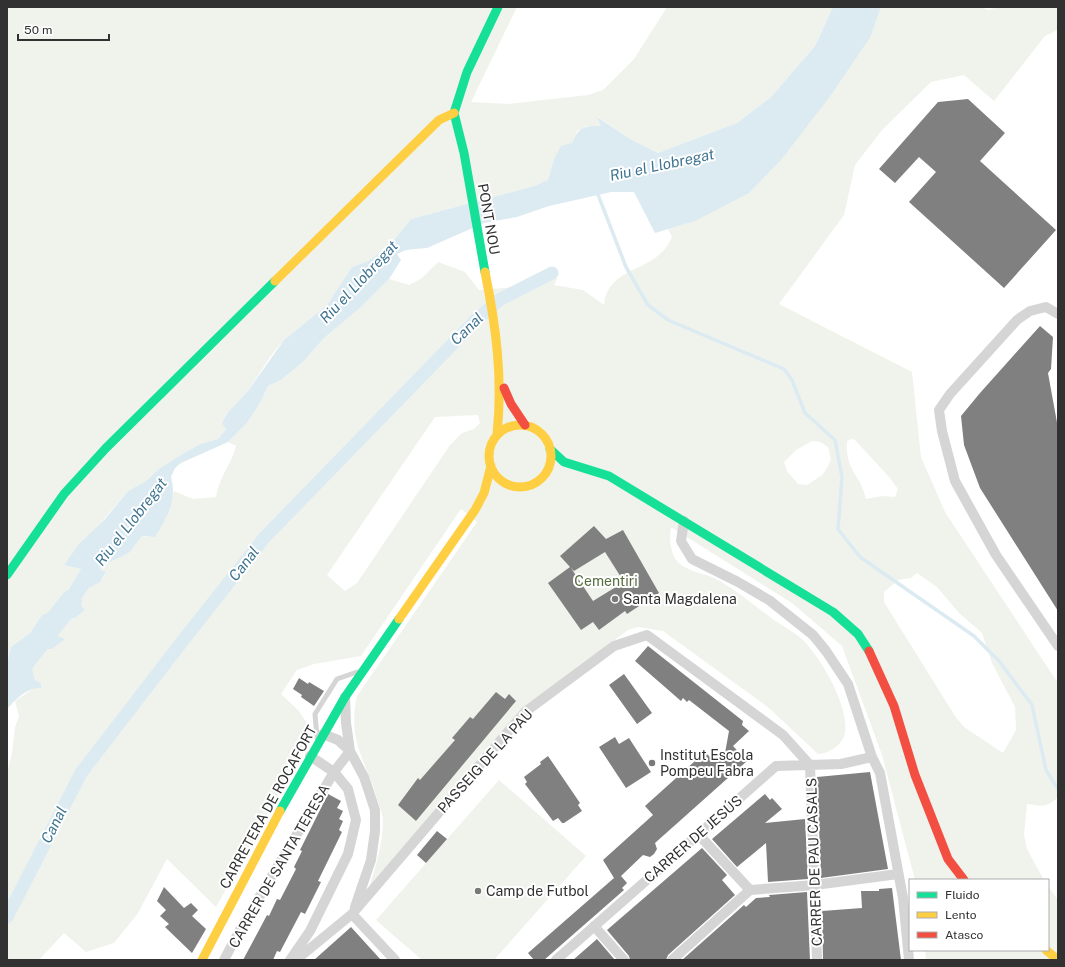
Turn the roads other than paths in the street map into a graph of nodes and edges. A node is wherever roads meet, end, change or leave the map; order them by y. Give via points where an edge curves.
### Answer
1 (498, 7) edge
2 (454, 113) junction
3 (1058, 314) edge
4 (501, 382) junction
5 (525, 425) junction
6 (497, 434) junction
7 (550, 449) junction
8 (491, 466) junction
9 (580, 468) junction
10 (542, 477) junction
11 (511, 485) junction
12 (475, 510) junction
13 (684, 521) junction
14 (7, 575) edge
15 (1058, 646) edge
16 (364, 670) junction
17 (345, 697) junction
18 (321, 738) junction
19 (350, 751) junction
20 (310, 756) junction
21 (872, 757) junction
22 (810, 765) junction
23 (334, 772) junction
24 (698, 834) junction
25 (898, 874) junction
26 (963, 879) edge
27 (815, 885) junction
28 (750, 890) junction
29 (352, 914) junction
30 (594, 926) junction
31 (1047, 951) edge
32 (202, 960) edge
33 (224, 960) edge
34 (290, 960) edge
35 (296, 960) edge
36 (395, 960) edge
37 (556, 960) edge
38 (624, 960) edge
39 (672, 960) edge
40 (817, 960) edge
41 (909, 960) edge
42 (1058, 960) edge

1 - 2 street via 465,75
2 - 4 street, PONT NOU via 493,321
2 - 14 street via 439,120 106,448 64,494
3 - 15 street via 1046,307 1030,311 1017,320 950,394 939,410 955,481 996,556
4 - 5 street
4 - 6 street via 502,408
5 - 6 street via 508,427
5 - 7 street via 542,435
6 - 8 street via 490,450
7 - 9 street via 564,462
7 - 10 street via 550,461
8 - 11 street via 497,476
8 - 12 street via 484,493
9 - 10 street
9 - 13 street via 609,476
10 - 11 street via 527,485
11 - 12 street via 488,496
12 - 16 street, CARRETERA DE ROCAFORT
13 - 21 street via 681,541 692,559 769,600 797,621 822,646 848,684
13 - 26 street via 833,612 858,634 872,656 894,706 915,775 948,859
16 - 17 street, CARRETERA DE ROCAFORT
16 - 18 lane via 337,679 315,714
17 - 18 street, CARRETERA DE ROCAFORT
17 - 19 street
18 - 19 street via 338,740
18 - 20 street, CARRETERA DE ROCAFORT
19 - 23 street, CARRER DE SANTA TERESA
19 - 29 street via 364,777 375,810 371,860
20 - 23 street
20 - 32 street, CARRETERA DE ROCAFORT
21 - 22 street, CARRER DE JESÚS via 842,764
21 - 25 street via 880,773
22 - 24 street, CARRER DE JESÚS via 776,766
22 - 27 street, CARRER DE PAU CASALS
22 - 29 street, PASSEIG DE LA PAU via 783,735 647,635 614,646 525,712
23 - 33 street, CARRER DE SANTA TERESA
23 - 34 street via 348,789 356,820 345,861 310,931
24 - 28 street
24 - 30 street, CARRER DE JESÚS
25 - 27 street
25 - 41 street
27 - 28 street
27 - 40 street, CARRER DE PAU CASALS
28 - 39 street
29 - 35 street
29 - 36 street
30 - 37 street, CARRER DE JESÚS
30 - 38 street
31 - 42 street

